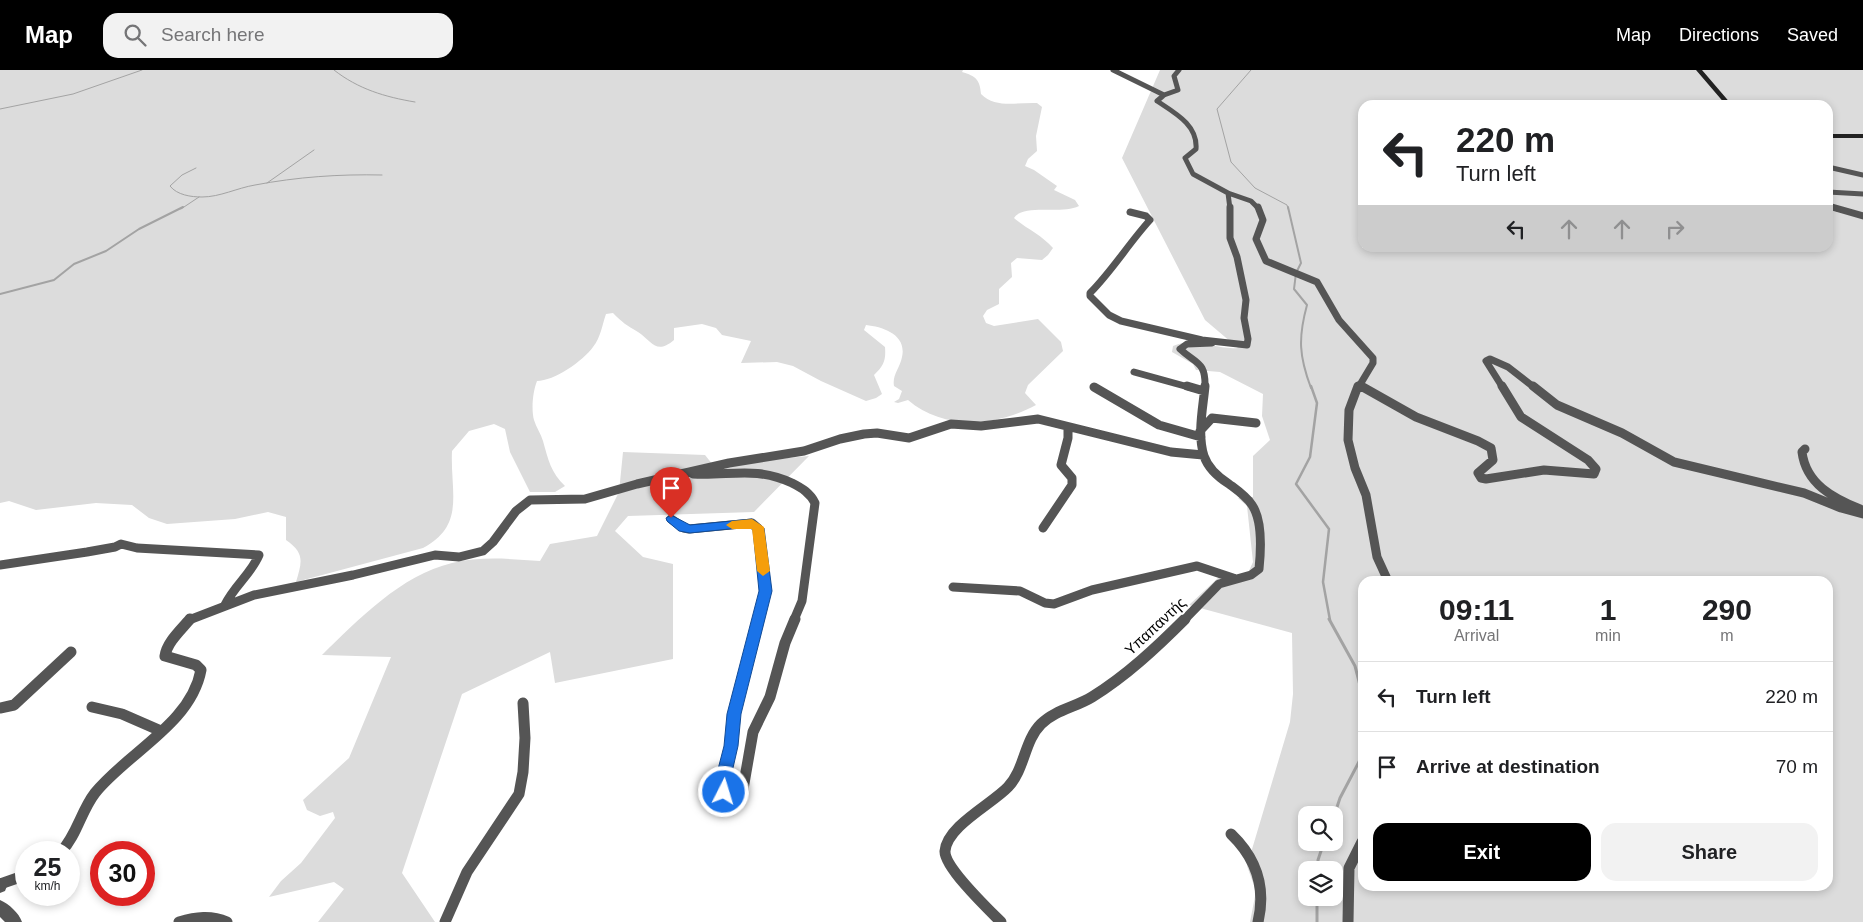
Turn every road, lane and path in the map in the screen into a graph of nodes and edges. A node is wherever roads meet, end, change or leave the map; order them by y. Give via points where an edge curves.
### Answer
1 (1113, 70) edge
2 (1179, 70) edge
3 (1699, 70) edge
4 (1164, 95) junction
5 (1725, 100) edge
6 (1833, 136) edge
7 (1863, 136) edge
8 (1833, 168) edge
9 (1833, 173) edge
10 (1862, 175) edge
11 (1833, 192) edge
12 (1228, 193) junction
13 (1863, 194) edge
14 (1833, 207) edge
15 (1130, 212) dead end
16 (1863, 216) edge
17 (1212, 343) junction
18 (1134, 372) dead end
19 (1359, 385) junction
20 (1094, 386) dead end
21 (1204, 391) junction
22 (1256, 424) dead end
23 (1068, 427) junction
24 (1201, 434) junction
25 (1805, 449) dead end
26 (1203, 455) junction
27 (685, 474) junction
28 (1863, 510) edge
29 (1863, 514) edge
30 (671, 518) dead end
31 (1043, 528) dead end
32 (0, 565) edge
33 (1386, 576) edge
34 (1233, 578) junction
35 (953, 587) dead end
36 (225, 605) junction
37 (71, 652) dead end
38 (523, 703) dead end
39 (0, 708) edge
40 (92, 708) dead end
41 (161, 730) junction
42 (1231, 834) dead end
43 (70, 841) edge
44 (1358, 851) edge
45 (15, 879) edge
46 (0, 885) edge
47 (0, 907) edge
48 (15, 922) edge
49 (179, 922) edge
50 (227, 922) edge
51 (445, 922) edge
52 (1000, 922) edge
53 (1258, 922) edge
54 (1348, 922) edge

1 - 4 street
2 - 4 street via 1174,76 1178,90
3 - 5 main road
4 - 12 street via 1157,101 1185,120 1197,138 1196,149 1185,158 1191,171
6 - 7 main road
8 - 10 street
9 - 10 street
11 - 13 street
12 - 17 street via 1230,238 1246,300 1244,324 1248,343 1241,347
12 - 19 street via 1257,205 1263,220 1256,239 1266,261 1317,282 1339,320 1373,358
14 - 16 street
15 - 17 street via 1150,220 1089,295 1115,318
17 - 21 street via 1187,344 1180,348 1202,367
18 - 21 street
19 - 29 street via 1416,417 1491,448 1492,463 1478,473 1481,478 1544,470 1594,474 1596,469 1588,460 1521,417 1486,361 1490,359 1508,367 1557,404 1622,433 1674,462 1804,493
19 - 33 street via 1349,410 1348,440 1366,495 1377,557
20 - 24 street via 1159,425
21 - 24 street
22 - 24 street via 1212,418
23 - 26 street via 1171,452
23 - 27 street via 1038,419 982,426 951,424 909,438 864,434 804,451
23 - 31 street via 1068,442 1061,465 1072,478 1072,485
24 - 26 street
25 - 28 street via 1803,461 1815,482 1831,495
26 - 34 street, Υπαπαντής via 1212,470 1248,500 1255,512 1259,569 1254,574
27 - 30 street via 763,473 803,488 815,503 802,601 785,643 770,698 753,732 742,788 735,797 730,798 724,792 722,781 731,746 734,714 766,591 758,528 752,523 690,529
27 - 36 street via 585,499 530,500 516,511 487,548 476,553 459,557 435,555 264,592
32 - 36 street via 121,544 137,548 259,555 256,565 230,594
34 - 35 street via 1197,566 1092,590 1054,604 1020,591
34 - 52 street, Υπαπαντής via 1219,584 1172,634 1123,675 1040,725 1010,786 951,835 945,850 948,863
36 - 41 street via 190,619 166,650 164,655 167,658 196,666 202,673 188,700
37 - 39 street via 14,706
38 - 51 street via 524,746 519,794 467,872
40 - 41 street via 122,714
41 - 43 street via 94,794
42 - 53 street via 1252,858 1262,898
44 - 54 street via 1350,868
45 - 46 street
47 - 48 street
49 - 50 street via 205,917 217,917

